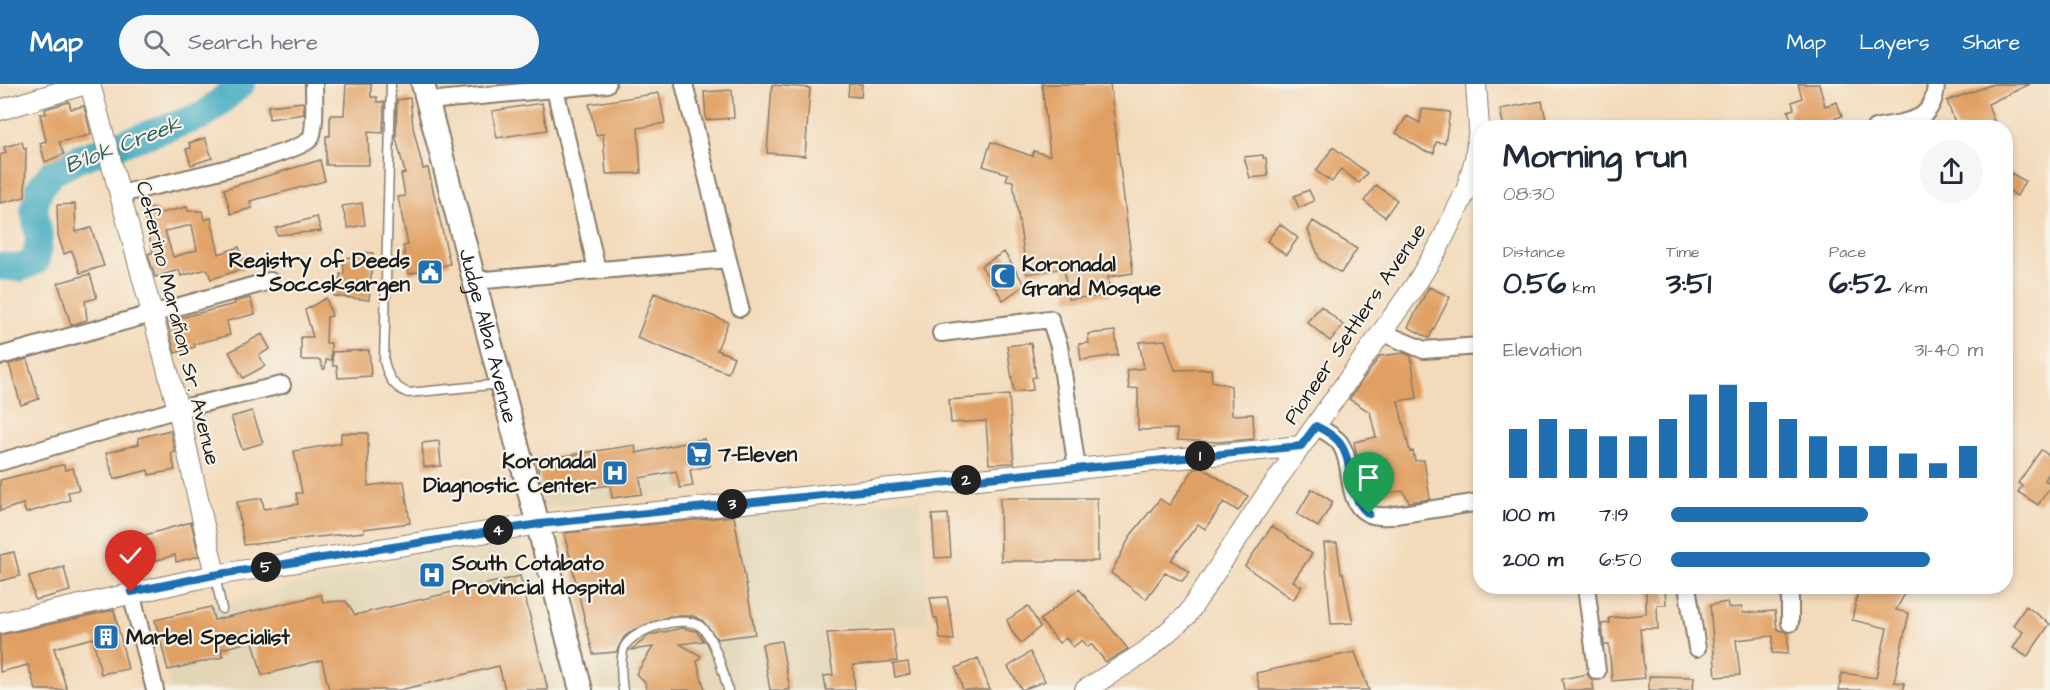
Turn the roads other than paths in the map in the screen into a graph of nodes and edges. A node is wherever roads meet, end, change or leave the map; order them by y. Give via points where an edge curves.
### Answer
1 (88, 84) edge
2 (314, 84) edge
3 (391, 84) edge
4 (607, 84) edge
5 (684, 84) edge
6 (1476, 84) edge
7 (1936, 84) edge
8 (562, 87) edge
9 (425, 93) edge
10 (0, 110) edge
11 (1478, 120) edge
12 (1914, 120) edge
13 (1473, 190) edge
14 (120, 195) junction
15 (728, 259) junction
16 (597, 270) junction
17 (270, 281) dead end
18 (474, 281) junction
19 (740, 308) dead end
20 (151, 313) junction
21 (942, 333) dead end
22 (1383, 333) junction
23 (1473, 346) edge
24 (0, 356) edge
25 (501, 384) junction
26 (282, 385) dead end
27 (178, 409) junction
28 (1316, 426) junction
29 (1301, 446) junction
30 (0, 462) edge
31 (1077, 469) junction
32 (1473, 503) edge
33 (539, 524) junction
34 (214, 575) junction
35 (131, 592) junction
36 (1587, 594) edge
37 (1688, 594) edge
38 (1790, 594) edge
39 (222, 609) dead end
40 (0, 622) edge
41 (1790, 623) dead end
42 (1697, 648) dead end
43 (1597, 670) dead end
44 (155, 690) edge
45 (581, 690) edge
46 (623, 690) edge
47 (728, 690) edge
48 (1085, 690) edge

1 - 10 street
1 - 14 street, Ceferino Marañon Sr. Avenue
2 - 14 street via 313,134 307,142 275,155
3 - 25 lane via 384,361 389,378 408,393
4 - 8 street
5 - 15 street
6 - 11 street, Pioneer Settlers Avenue
7 - 12 street via 1930,110
8 - 9 street
8 - 16 street
9 - 18 main road, Judge Alba Avenue
13 - 22 street, Pioneer Settlers Avenue
14 - 20 street, Ceferino Marañon Sr. Avenue
15 - 16 street
15 - 19 street
16 - 18 street
17 - 20 street
18 - 25 main road, Judge Alba Avenue
20 - 24 street
20 - 27 street, Ceferino Marañon Sr. Avenue
21 - 31 street via 1050,319 1059,346
22 - 23 street via 1424,350
22 - 28 street, Pioneer Settlers Avenue
25 - 33 main road, Judge Alba Avenue
26 - 27 street
27 - 30 street
27 - 34 street, Ceferino Marañon Sr. Avenue
28 - 29 street, Pioneer Settlers Avenue
28 - 32 street via 1338,441 1356,502 1369,514 1389,516
29 - 31 street
29 - 48 street, Pioneer Settlers Avenue via 1187,615 1145,651
31 - 33 street
33 - 34 street
33 - 45 main road, Judge Alba Avenue
34 - 35 street
34 - 39 lane
35 - 40 street
35 - 44 street
36 - 43 street
37 - 42 street
38 - 41 street
46 - 47 lane via 624,648 630,640 658,626 688,621 700,626 707,635

